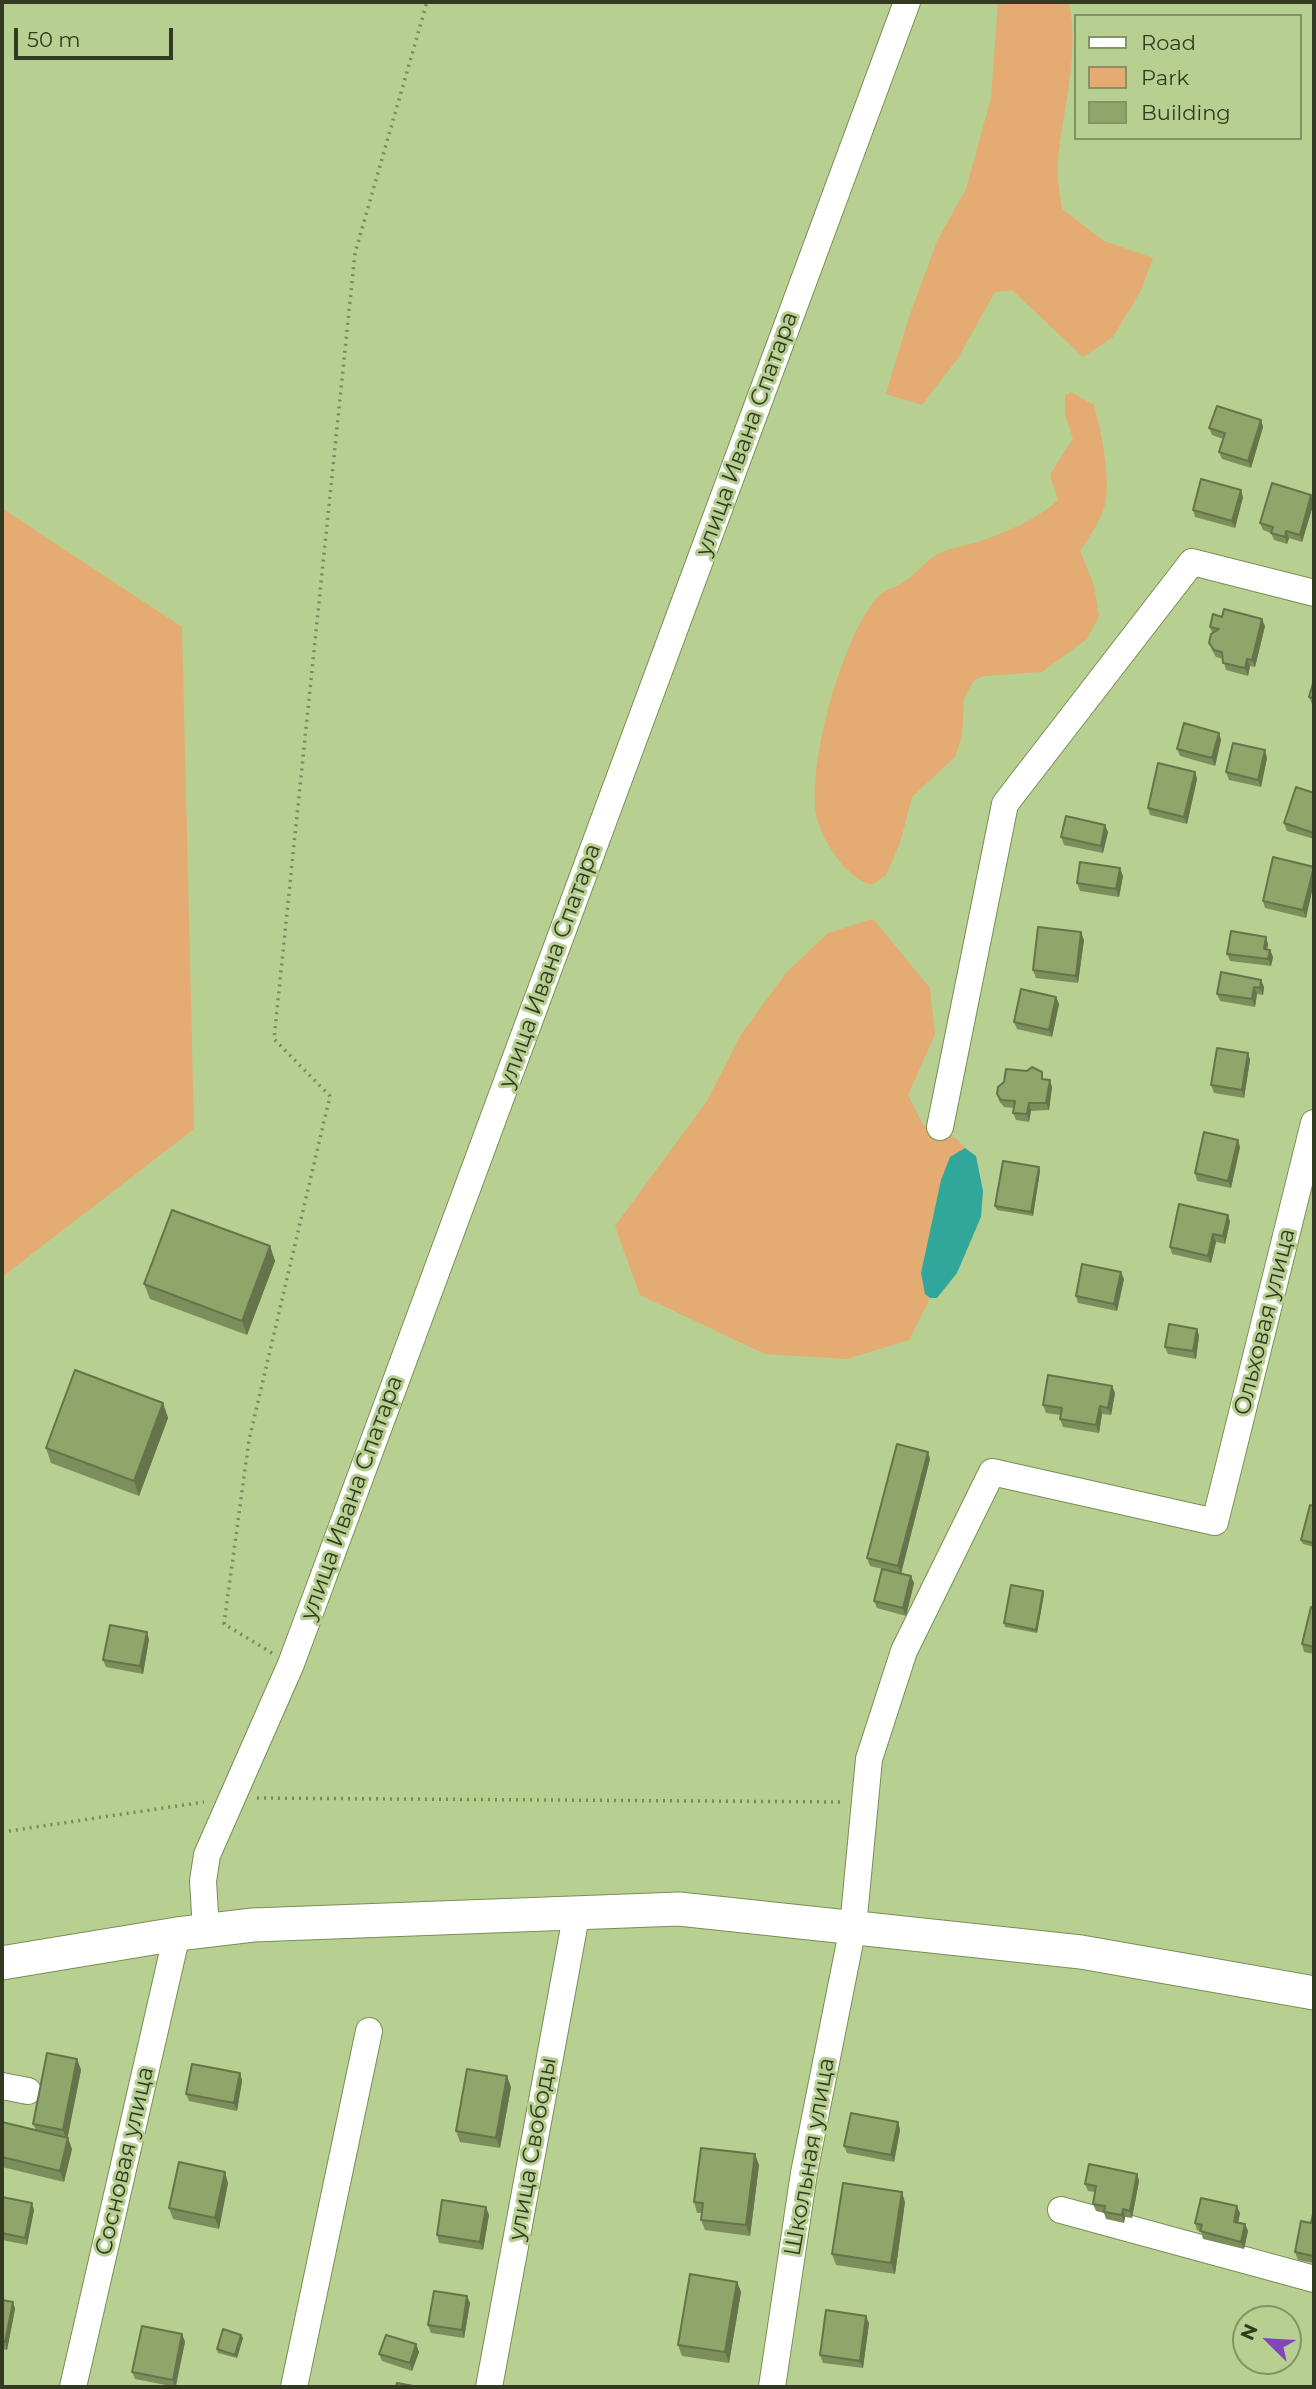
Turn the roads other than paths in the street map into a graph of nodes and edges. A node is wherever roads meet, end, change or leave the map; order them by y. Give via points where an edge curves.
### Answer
1 (908, 2) edge
2 (1314, 593) edge
3 (1314, 1123) edge
4 (940, 1127) dead end
5 (1215, 1522) joint
6 (577, 1911) junction
7 (853, 1927) junction
8 (191, 1932) junction
9 (2, 1963) edge
10 (1314, 1993) edge
11 (369, 2031) dead end
12 (2, 2086) edge
13 (28, 2091) dead end
14 (1061, 2210) dead end
15 (1314, 2279) edge
16 (73, 2387) edge
17 (294, 2387) edge
18 (489, 2387) edge
19 (772, 2387) edge

1 - 8 street, улица Ивана Спатара via 290,1664 207,1855 203,1898
2 - 4 street via 1192,562 1005,804
3 - 5 street, Ольховая улица
5 - 7 street, Школьная улица via 992,1472 904,1651 869,1759
6 - 7 main road via 678,1909
6 - 8 main road via 303,1922
6 - 18 street, улица Свободы
7 - 10 main road via 1082,1952
7 - 19 street, Школьная улица via 804,2173
8 - 9 main road
8 - 16 street, Сосновая улица
11 - 17 street
12 - 13 street
14 - 15 street

